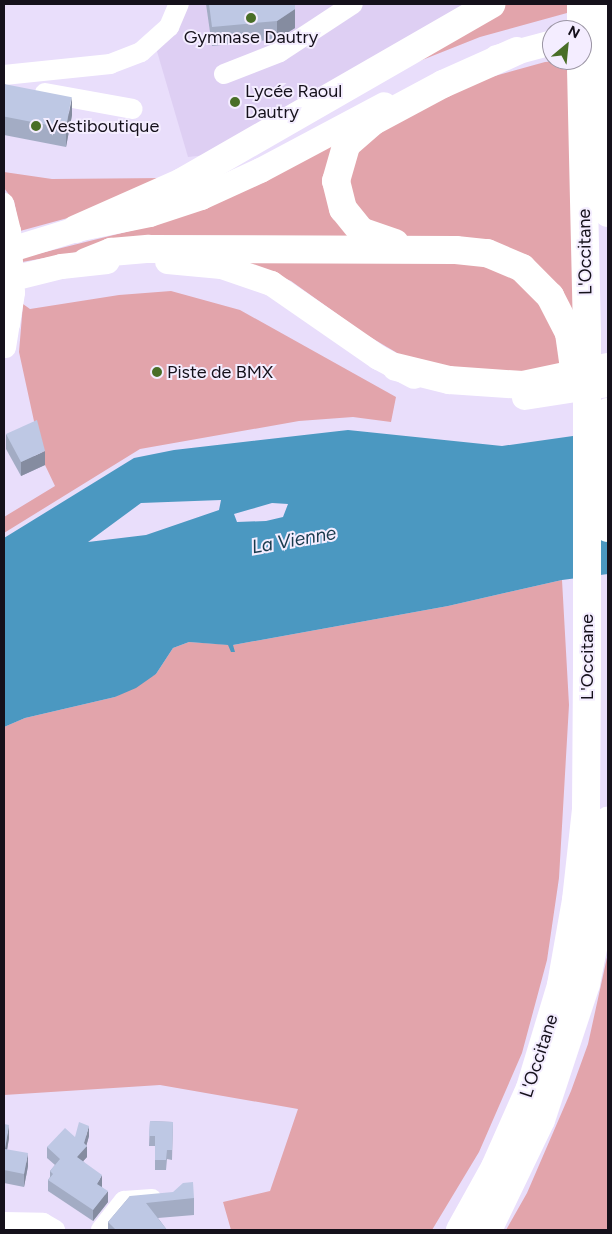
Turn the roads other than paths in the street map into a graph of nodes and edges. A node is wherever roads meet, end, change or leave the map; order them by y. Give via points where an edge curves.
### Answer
1 (179, 4) edge
2 (353, 4) edge
3 (492, 4) edge
4 (542, 45) edge
5 (517, 51) junction
6 (589, 70) edge
7 (590, 70) edge
8 (224, 74) dead end
9 (4, 75) edge
10 (4, 86) edge
11 (133, 109) dead end
12 (4, 203) edge
13 (608, 212) edge
14 (76, 229) junction
15 (15, 242) edge
16 (430, 250) junction
17 (86, 262) junction
18 (4, 280) edge
19 (7, 324) edge
20 (578, 333) junction
21 (6, 348) dead end
22 (608, 366) edge
23 (396, 367) junction
24 (608, 384) edge
25 (608, 412) edge
26 (600, 445) edge
27 (608, 528) edge
28 (608, 821) edge
29 (172, 1197) edge
30 (4, 1222) edge
31 (54, 1230) edge
32 (101, 1230) edge
33 (460, 1230) edge
34 (488, 1230) edge

1 - 9 street via 169,28 141,52 110,64
2 - 8 street via 280,52
3 - 14 highway via 182,182
4 - 5 main road
5 - 14 main road via 463,66 410,90 260,170 202,197 149,214
5 - 16 highway via 443,84 372,122 351,139 340,157 337,190 355,225 378,239
6 - 20 highway, L'Occitane
7 - 13 highway, L'Occitane
10 - 11 street
12 - 15 street
14 - 15 main road
15 - 19 street via 15,293
16 - 17 highway via 149,249 111,252
16 - 20 highway via 487,253 522,268 550,296
17 - 18 main road
17 - 23 main road via 196,262 249,273 301,302
19 - 21 street
20 - 26 highway
22 - 23 highway via 523,385 448,380
23 - 24 main road via 444,391 512,397
25 - 26 highway, L'Occitane
26 - 27 highway, L'Occitane
26 - 33 highway, L'Occitane via 587,668 586,809 576,900 561,985 546,1041 514,1126
28 - 34 highway, L'Occitane via 597,929 586,984 541,1120
29 - 32 street via 124,1201
30 - 31 street via 44,1223

